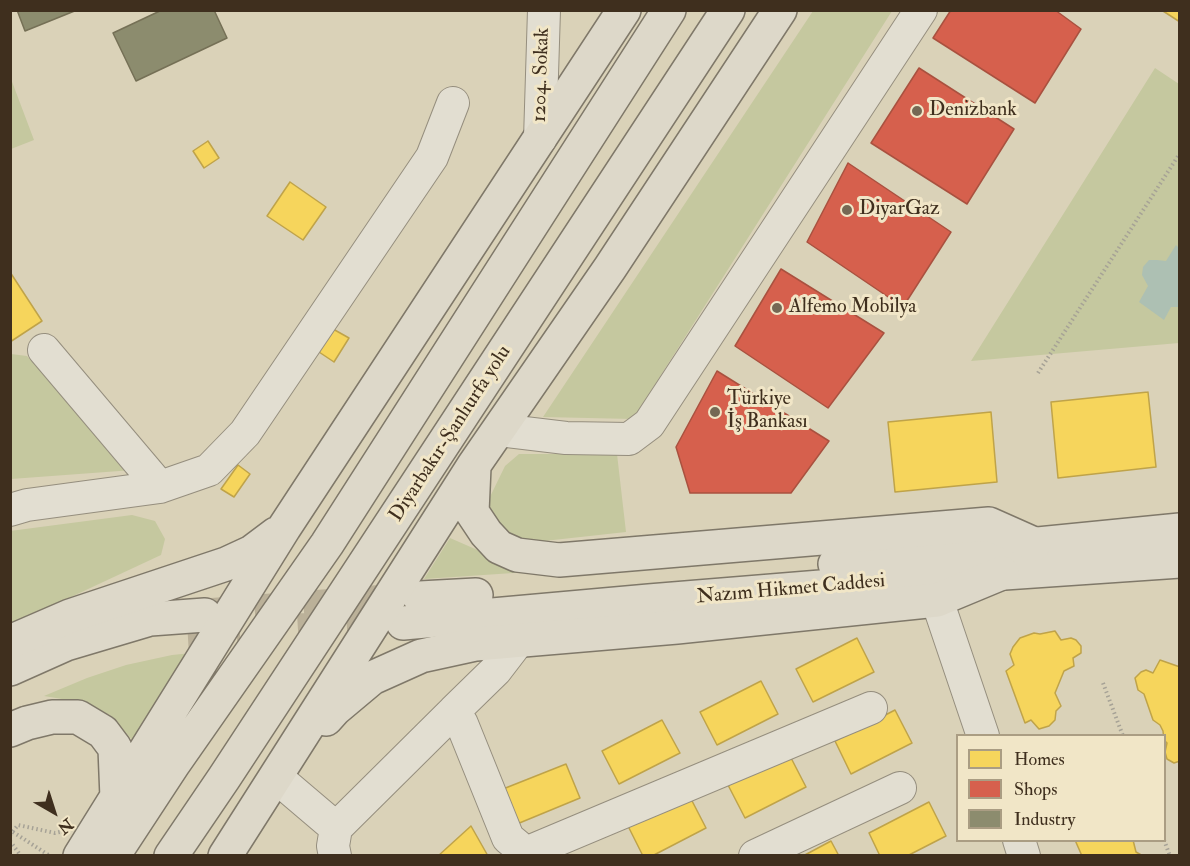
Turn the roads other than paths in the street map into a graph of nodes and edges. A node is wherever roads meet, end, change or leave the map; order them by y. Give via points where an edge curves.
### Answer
1 (544, 10) edge
2 (624, 10) edge
3 (669, 10) edge
4 (728, 10) edge
5 (780, 10) edge
6 (921, 10) edge
7 (453, 103) dead end
8 (540, 139) junction
9 (44, 350) dead end
10 (499, 430) junction
11 (474, 465) junction
12 (160, 486) junction
13 (10, 510) edge
14 (284, 528) junction
15 (1179, 530) edge
16 (1034, 544) junction
17 (1179, 561) edge
18 (1002, 573) junction
19 (937, 600) junction
20 (519, 640) junction
21 (10, 642) edge
22 (10, 669) edge
23 (10, 687) edge
24 (871, 708) dead end
25 (454, 711) junction
26 (10, 730) edge
27 (983, 734) edge
28 (276, 777) junction
29 (900, 788) dead end
30 (109, 810) junction
31 (336, 842) edge
32 (508, 847) edge
33 (80, 855) edge
34 (112, 855) edge
35 (171, 855) edge
36 (225, 855) edge
37 (755, 855) edge

1 - 8 street, 1204. Sokak
2 - 8 main road
3 - 34 main road via 327,544
4 - 35 main road, Diyarbakır-Şanlıurfa yolu
5 - 10 main road
6 - 10 street via 649,424 629,439 566,438
7 - 12 street via 432,157 245,433 209,470
8 - 14 main road
9 - 12 street
10 - 11 main road
11 - 16 main road via 472,513 500,547 517,555 559,560 989,524
11 - 28 main road
12 - 13 street
14 - 21 main road via 252,552 226,564 69,616
14 - 30 main road
15 - 16 main road, Nazım Hikmet Caddesi
16 - 18 main road, Nazım Hikmet Caddesi via 411,610 649,601
17 - 18 main road, Nazım Hikmet Caddesi
18 - 19 main road
19 - 20 main road
19 - 27 street
20 - 25 street via 496,670
20 - 28 main road via 421,656 372,678 335,709
22 - 23 main road via 66,644 150,620 197,627 129,637
24 - 32 street via 526,853
25 - 31 street
25 - 32 street
26 - 30 main road via 52,717 78,717 103,732 115,748
28 - 31 street
28 - 36 main road
29 - 37 street
30 - 33 main road

